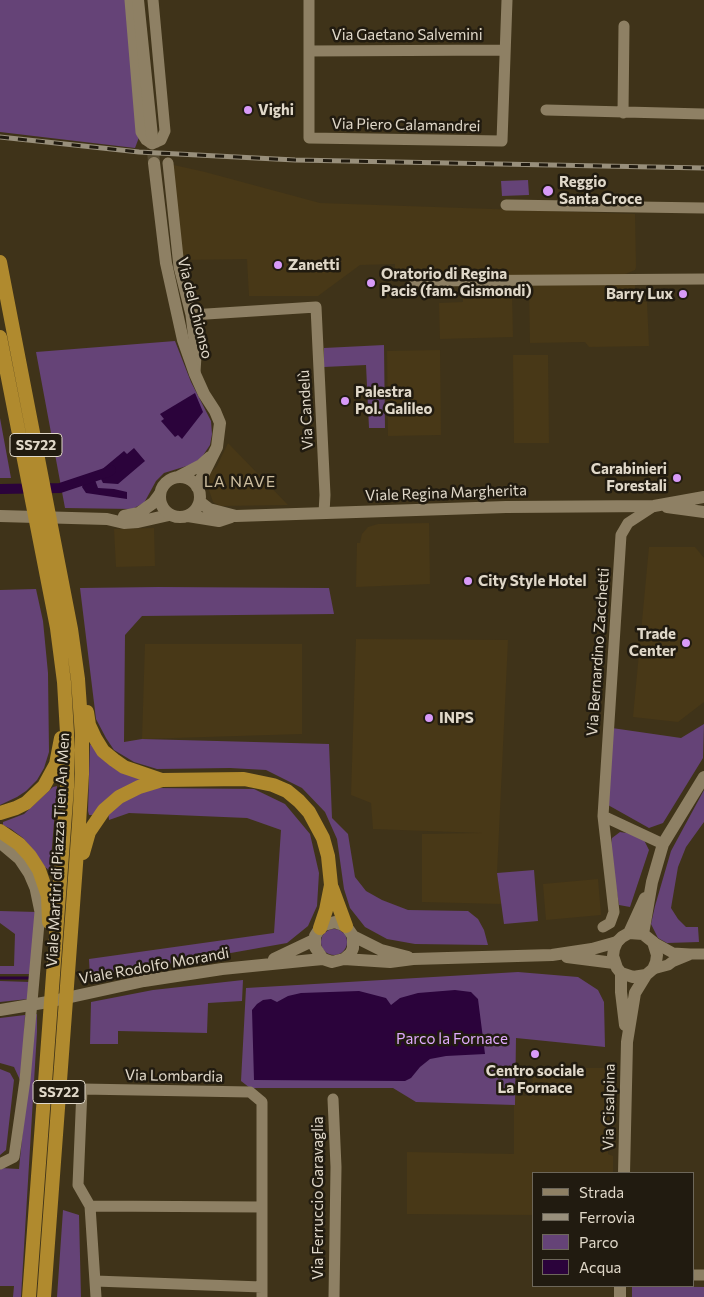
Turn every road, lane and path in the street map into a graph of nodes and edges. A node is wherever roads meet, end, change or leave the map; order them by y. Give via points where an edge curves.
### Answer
1 (130, 0) edge
2 (138, 0) edge
3 (153, 0) edge
4 (309, 0) edge
5 (507, 0) edge
6 (624, 26) dead end
7 (309, 50) junction
8 (505, 50) junction
9 (546, 110) dead end
10 (622, 113) junction
11 (704, 114) edge
12 (152, 136) tunnel mouth
13 (154, 163) tunnel mouth
14 (168, 163) tunnel mouth
15 (506, 204) dead end
16 (704, 208) edge
17 (0, 262) edge
18 (704, 279) edge
19 (415, 280) dead end
20 (191, 315) junction
21 (0, 337) edge
22 (194, 374) junction
23 (214, 454) junction
24 (178, 477) junction
25 (197, 486) junction
26 (159, 496) junction
27 (704, 497) edge
28 (200, 502) junction
29 (656, 506) junction
30 (704, 512) edge
31 (324, 513) junction
32 (169, 515) junction
33 (0, 516) edge
34 (188, 516) junction
35 (236, 516) junction
36 (107, 519) junction
37 (78, 679) junction
38 (66, 710) junction
39 (704, 777) edge
40 (162, 780) junction
41 (0, 813) edge
42 (603, 816) junction
43 (0, 831) edge
44 (0, 844) edge
45 (664, 844) junction
46 (652, 882) junction
47 (331, 885) junction
48 (74, 888) junction
49 (603, 927) dead end
50 (349, 931) junction
51 (317, 934) junction
52 (629, 934) junction
53 (648, 938) junction
54 (617, 942) junction
55 (690, 954) junction
56 (704, 954) edge
57 (552, 956) junction
58 (323, 959) junction
59 (344, 959) junction
60 (413, 959) junction
61 (255, 966) junction
62 (618, 968) junction
63 (53, 972) junction
64 (649, 972) junction
65 (0, 1010) edge
66 (627, 1042) junction
67 (333, 1099) dead end
68 (0, 1164) edge
69 (624, 1172) edge
70 (90, 1206) junction
71 (262, 1207) junction
72 (95, 1280) junction
73 (262, 1292) edge
74 (29, 1297) edge
75 (44, 1297) edge
76 (96, 1297) edge
77 (334, 1297) edge

1 - 3 street via 142,132 152,144 161,140 165,132
2 - 12 main road
4 - 7 street
5 - 8 street
6 - 10 street
7 - 8 street, Via Gaetano Salvemini
7 - 8 street, Via Piero Calamandrei via 310,138 502,141
9 - 10 street
10 - 11 street
13 - 22 main road, Via del Chionso via 166,262
14 - 20 street via 179,267
15 - 16 street
17 - 37 highway, Viale Martiri di Piazza Tien An Men / SS722
18 - 19 street
20 - 22 street via 196,356
20 - 31 street, Via Candelù via 316,307
21 - 38 highway, Viale Martiri di Piazza Tien An Men / SS722 via 56,628
22 - 23 main road, Via del Chionso via 218,418 220,436
23 - 24 main road
23 - 25 main road, Via del Chionso
24 - 25 main road via 189,479
24 - 26 main road via 163,485
25 - 28 main road
26 - 32 main road via 161,506
26 - 36 main road via 139,513
27 - 29 main road, Viale Regina Margherita
28 - 34 main road
28 - 35 main road, Viale Regina Margherita via 209,510
29 - 30 main road, Viale Regina Margherita
29 - 31 main road, Viale Regina Margherita
29 - 42 street, Via Bernardino Zacchetti via 628,523 621,535
31 - 35 main road, Viale Regina Margherita
32 - 34 main road
32 - 36 main road via 124,523
33 - 36 main road
34 - 35 main road, Viale Regina Margherita via 219,520
37 - 40 highway via 90,725 103,751 124,767
37 - 48 highway, Viale Martiri di Piazza Tien An Men / SS722 via 82,774
38 - 41 highway via 59,754 48,779 26,803
38 - 63 highway, Viale Martiri di Piazza Tien An Men / SS722 via 67,787
39 - 45 main road, Via Cisalpina
40 - 47 highway via 244,779 287,791 318,825 328,856
40 - 48 highway via 129,791 104,810 89,832
42 - 45 street
42 - 49 street, Via Bernardino Zacchetti via 614,912 610,923
43 - 63 highway via 30,856 44,883 48,896
44 - 68 street via 19,859 29,874 40,912 14,1157
45 - 46 main road, Via Cisalpina
46 - 52 main road, Via Cisalpina
46 - 53 main road, Via Cisalpina
47 - 50 highway
47 - 51 highway
48 - 75 highway, Viale Martiri di Piazza Tien An Men / SS722
50 - 51 main road, Viale Rodolfo Morandi via 341,924 330,923
50 - 59 main road via 353,948
50 - 60 main road, Viale Rodolfo Morandi via 382,950
51 - 58 main road via 317,953
51 - 61 main road, Viale Rodolfo Morandi via 286,954
52 - 53 main road
52 - 54 main road
53 - 55 street via 672,953
53 - 64 main road, Via Cisalpina via 657,955
54 - 57 main road, Viale Rodolfo Morandi
54 - 62 main road, Via Cisalpina via 613,956
55 - 56 street
55 - 64 street
57 - 60 main road, Viale Rodolfo Morandi
57 - 62 main road, Viale Rodolfo Morandi
58 - 59 main road, Viale Rodolfo Morandi via 332,962
58 - 61 main road, Viale Rodolfo Morandi
59 - 60 main road, Viale Rodolfo Morandi via 390,962
61 - 65 main road, Viale Rodolfo Morandi via 197,973
62 - 64 main road via 633,977
62 - 66 main road, Via Cisalpina
63 - 74 highway, Viale Martiri di Piazza Tien An Men / SS722
64 - 66 main road, Via Cisalpina via 635,993
66 - 69 main road, Via Cisalpina
67 - 77 street, Via Ferruccio Garavaglia via 336,1167
70 - 71 street
70 - 71 street, Via Lombardia via 78,1185 82,1089 250,1092 262,1102
70 - 72 street
71 - 73 street
72 - 73 street
72 - 76 street

